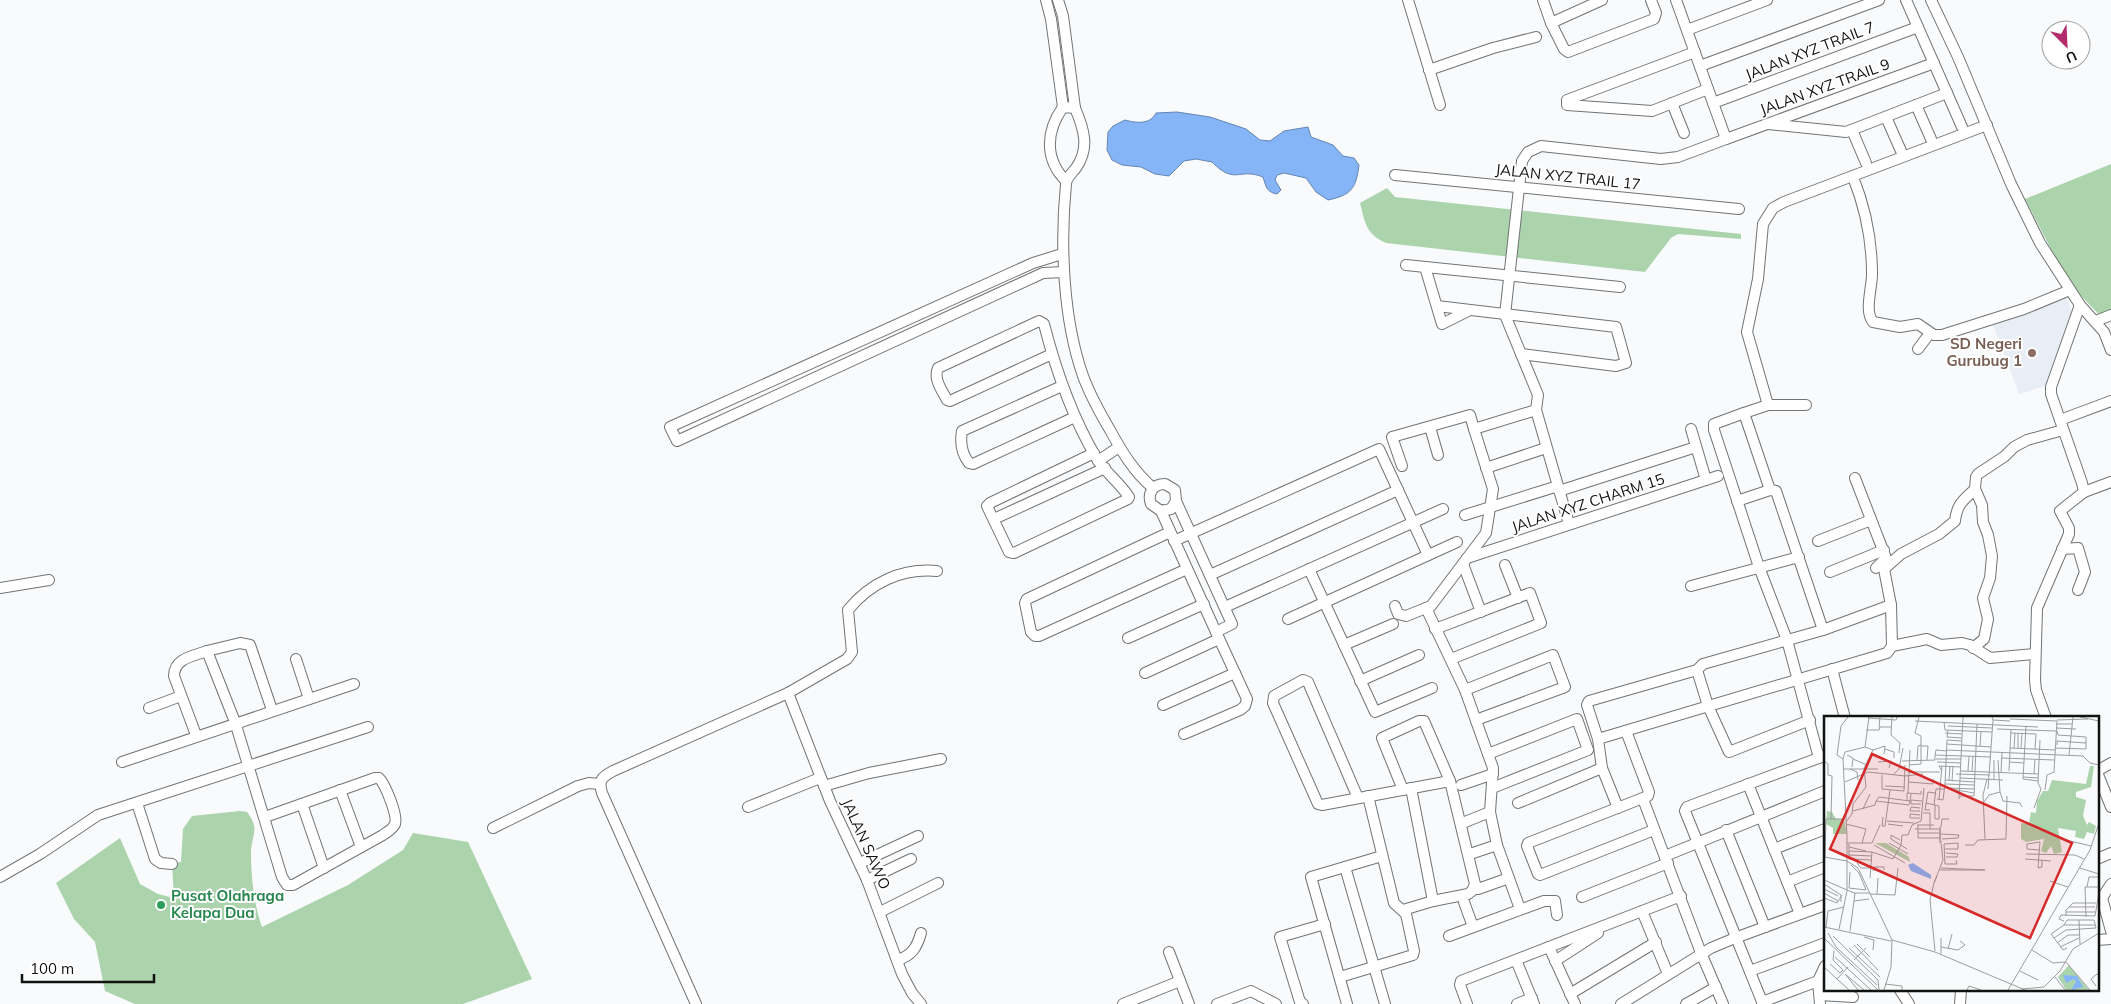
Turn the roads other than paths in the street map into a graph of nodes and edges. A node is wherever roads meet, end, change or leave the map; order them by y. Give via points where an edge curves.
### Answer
1 (1046, 0) edge
2 (1058, 0) edge
3 (1408, 0) edge
4 (1542, 0) edge
5 (1602, 0) edge
6 (1651, 0) edge
7 (1676, 0) edge
8 (1766, 0) edge
9 (1879, 0) edge
10 (1906, 0) edge
11 (1931, 0) edge
12 (1551, 23) junction
13 (1918, 27) junction
14 (1686, 30) junction
15 (1536, 37) dead end
16 (1695, 52) junction
17 (1934, 63) junction
18 (1700, 66) junction
19 (1428, 70) junction
20 (1708, 89) junction
21 (1947, 93) junction
22 (1672, 103) junction
23 (1440, 104) dead end
24 (1713, 104) junction
25 (1916, 105) junction
26 (1063, 107) junction
27 (1074, 108) junction
28 (1886, 117) junction
29 (1766, 124) junction
30 (1986, 125) junction
31 (1962, 127) dead end
32 (1852, 130) junction
33 (1684, 133) dead end
34 (1726, 138) junction
35 (1931, 139) dead end
36 (1901, 151) dead end
37 (1866, 163) dead end
38 (1395, 175) dead end
39 (1853, 176) junction
40 (1066, 181) junction
41 (1519, 187) junction
42 (1739, 209) dead end
43 (1062, 254) junction
44 (1033, 263) junction
45 (1406, 265) dead end
46 (1425, 267) junction
47 (1064, 272) junction
48 (1038, 275) junction
49 (1509, 276) junction
50 (1620, 288) dead end
51 (2070, 290) junction
52 (2080, 305) junction
53 (1437, 306) junction
54 (1468, 310) junction
55 (1505, 315) junction
56 (2111, 315) edge
57 (2096, 321) junction
58 (1930, 333) junction
59 (1918, 349) dead end
60 (2111, 350) edge
61 (1052, 354) junction
62 (1521, 354) junction
63 (1062, 386) junction
64 (2111, 401) edge
65 (1768, 405) junction
66 (1806, 405) dead end
67 (1536, 410) junction
68 (1744, 413) junction
69 (1075, 417) junction
70 (2061, 425) junction
71 (1430, 427) junction
72 (1474, 429) junction
73 (1691, 429) dead end
74 (1119, 447) junction
75 (1696, 447) junction
76 (1546, 448) junction
77 (1438, 455) dead end
78 (1099, 460) junction
79 (1402, 466) dead end
80 (1486, 468) junction
81 (1718, 476) dead end
82 (1855, 478) dead end
83 (1706, 480) junction
84 (2111, 482) edge
85 (1153, 488) junction
86 (1558, 488) junction
87 (1975, 489) junction
88 (1398, 490) junction
89 (1770, 490) junction
90 (2084, 492) junction
91 (1176, 501) junction
92 (1737, 501) junction
93 (1490, 507) junction
94 (1443, 508) dead end
95 (1161, 511) junction
96 (1465, 515) dead end
97 (994, 520) junction
98 (1871, 520) junction
99 (1413, 522) junction
100 (1569, 524) junction
101 (2069, 528) junction
102 (1191, 533) junction
103 (1172, 537) junction
104 (1818, 541) dead end
105 (1458, 542) dead end
106 (2078, 548) junction
107 (2062, 549) junction
108 (1884, 550) junction
109 (1871, 555) junction
110 (1428, 556) junction
111 (1799, 557) junction
112 (1465, 561) junction
113 (1505, 565) dead end
114 (1759, 567) junction
115 (1876, 568) junction
116 (1187, 569) junction
117 (1309, 569) junction
118 (937, 572) dead end
119 (1830, 572) dead end
120 (1210, 575) junction
121 (49, 580) dead end
122 (1691, 586) dead end
123 (0, 588) edge
124 (2078, 590) dead end
125 (1887, 591) junction
126 (1518, 598) junction
127 (1324, 602) junction
128 (1204, 604) junction
129 (1891, 605) junction
130 (1394, 606) dead end
131 (1225, 607) junction
132 (1426, 608) junction
133 (1481, 612) junction
134 (1288, 618) dead end
135 (1393, 624) dead end
136 (1436, 629) junction
137 (1823, 630) junction
138 (1218, 635) junction
139 (1128, 638) dead end
140 (1787, 640) junction
141 (1344, 645) junction
142 (1892, 646) junction
143 (1973, 648) junction
144 (207, 651) junction
145 (1419, 654) dead end
146 (2035, 654) junction
147 (296, 659) dead end
148 (1451, 659) junction
149 (1832, 669) junction
150 (1697, 670) junction
151 (1145, 673) dead end
152 (1235, 673) junction
153 (1798, 679) junction
154 (1360, 681) junction
155 (354, 684) dead end
156 (1432, 688) dead end
157 (1466, 690) junction
158 (788, 693) junction
159 (181, 696) junction
160 (309, 699) junction
161 (1163, 705) dead end
162 (1708, 706) junction
163 (149, 708) dead end
164 (272, 710) junction
165 (1844, 716) edge
166 (2045, 716) edge
167 (1476, 720) junction
168 (1810, 720) junction
169 (235, 722) junction
170 (368, 727) dead end
171 (1626, 731) junction
172 (1184, 734) dead end
173 (196, 735) junction
174 (1598, 739) junction
175 (1488, 754) junction
176 (1822, 757) edge
177 (941, 758) dead end
178 (122, 762) dead end
179 (2111, 763) edge
180 (248, 766) junction
181 (1602, 768) junction
182 (2098, 770) edge
183 (1493, 774) junction
184 (2098, 774) edge
185 (1450, 781) junction
186 (822, 782) junction
187 (600, 784) junction
188 (1748, 784) junction
189 (1461, 785) dead end
190 (1492, 788) junction
191 (1407, 789) junction
192 (340, 790) junction
193 (1824, 791) edge
194 (1363, 797) junction
195 (1643, 799) junction
196 (137, 803) junction
197 (1518, 803) dead end
198 (302, 804) junction
199 (748, 807) dead end
200 (2111, 807) edge
201 (1618, 808) junction
202 (1490, 812) junction
203 (1762, 816) junction
204 (264, 817) junction
205 (1465, 822) dead end
206 (493, 828) dead end
207 (1824, 829) edge
208 (1654, 830) junction
209 (1726, 830) junction
210 (918, 836) dead end
211 (1699, 842) junction
212 (1497, 845) junction
213 (361, 847) junction
214 (1774, 849) junction
215 (2111, 853) edge
216 (1470, 854) dead end
217 (1382, 856) junction
218 (911, 859) dead end
219 (1666, 859) junction
220 (2098, 859) edge
221 (860, 863) junction
222 (172, 864) dead end
223 (1345, 867) junction
224 (1824, 867) edge
225 (324, 868) junction
226 (0, 877) edge
227 (1509, 878) junction
228 (867, 880) junction
229 (1787, 882) junction
230 (938, 883) dead end
231 (2111, 884) edge
232 (1478, 889) dead end
233 (1681, 896) junction
234 (1582, 897) dead end
235 (1433, 901) junction
236 (1464, 902) dead end
237 (1824, 905) edge
238 (1520, 909) junction
239 (1403, 910) junction
240 (1642, 911) junction
241 (880, 912) junction
242 (1800, 914) junction
243 (1557, 915) dead end
244 (1614, 922) junction
245 (1325, 924) junction
246 (1473, 927) junction
247 (1765, 927) junction
248 (2111, 932) edge
249 (921, 933) dead end
250 (1449, 936) dead end
251 (1735, 938) junction
252 (2111, 939) edge
253 (2098, 940) edge
254 (1656, 942) junction
255 (1824, 943) edge
256 (1549, 947) junction
257 (1169, 952) dead end
258 (1701, 953) junction
259 (897, 960) junction
260 (1516, 960) junction
261 (1555, 960) junction
262 (1374, 967) junction
263 (1824, 968) edge
264 (1750, 971) junction
265 (1668, 974) junction
266 (1340, 977) junction
267 (1180, 981) junction
268 (1818, 981) junction
269 (1716, 987) junction
270 (1901, 992) edge
271 (1570, 994) junction
272 (1853, 997) dead end
273 (1820, 999) edge
274 (1533, 1001) edge
275 (1763, 1003) edge
276 (696, 1004) edge
277 (921, 1004) edge
278 (1123, 1004) edge
279 (1190, 1004) edge
280 (1217, 1004) edge
281 (1276, 1004) edge
282 (1302, 1004) edge
283 (1347, 1004) edge
284 (1385, 1004) edge
285 (1467, 1004) edge
286 (1517, 1004) edge
287 (1575, 1004) edge
288 (1620, 1004) edge
289 (1686, 1004) edge
290 (1723, 1004) edge
291 (1909, 1004) edge

1 - 26 street
2 - 27 street
3 - 19 street
4 - 12 street
5 - 12 street
6 - 12 street via 1656,13 1654,19 1568,52
7 - 14 street
8 - 14 street
9 - 18 street
10 - 13 street
11 - 30 street
13 - 17 street
13 - 24 street, JALAN XYZ TRAIL 7
14 - 16 street
15 - 19 street
16 - 18 street
16 - 22 street via 1566,100 1567,104 1652,111
17 - 21 street
17 - 29 street, JALAN XYZ TRAIL 9
18 - 20 street
19 - 23 street
20 - 22 street
20 - 24 street
21 - 25 street
21 - 31 street
22 - 33 street
24 - 34 street
25 - 28 street
25 - 35 street
26 - 27 street
26 - 40 street via 1054,120 1049,153 1054,167
27 - 40 street via 1084,127 1085,147 1080,162
28 - 32 street
28 - 36 street
29 - 32 street
29 - 34 street, JALAN XYZ TRAIL 9
30 - 39 street
30 - 51 street via 2040,243
32 - 37 street
34 - 41 street, JALAN XYZ TRAIL 9 via 1678,157 1661,159 1540,146 1528,152 1522,161
38 - 41 street, JALAN XYZ TRAIL 17
39 - 58 street via 1861,196 1869,237 1872,274 1869,317 1873,322 1900,327 1918,324
39 - 65 street via 1779,205 1767,215 1763,224 1748,332
40 - 43 street
41 - 42 street, JALAN XYZ TRAIL 17
41 - 49 street, JALAN XYZ TRAIL 9
43 - 44 street
43 - 47 street
44 - 48 street
44 - 48 street via 670,427 677,441
45 - 46 street
46 - 49 street
46 - 53 street
47 - 48 street
47 - 74 street via 1074,346 1082,374
49 - 50 street
49 - 55 street, JALAN XYZ TRAIL 9
51 - 52 street
51 - 58 street via 2024,309 1942,335
52 - 57 street
52 - 70 street via 2051,387
53 - 54 street
53 - 54 street via 1442,324
54 - 55 street
55 - 62 street
55 - 62 street via 1616,327 1626,363 1616,366
56 - 57 street
57 - 60 street
58 - 59 street
61 - 61 street via 950,400 936,380 938,368 1039,321 1044,324
61 - 63 street
62 - 67 street via 1538,395
63 - 69 street
63 - 69 street via 962,431 966,459 973,464
64 - 70 street
65 - 66 street
65 - 68 street
67 - 72 street
67 - 76 street
68 - 89 street
68 - 92 street via 1717,422 1713,427
69 - 78 street
70 - 87 street via 2014,447 1978,474
70 - 90 street
71 - 72 street via 1470,415
71 - 77 street
71 - 79 street via 1392,437
72 - 80 street
73 - 75 street
74 - 78 street
74 - 85 street
75 - 83 street
75 - 86 street
76 - 80 street
76 - 86 street
78 - 97 street
78 - 97 street via 990,502 987,506
78 - 97 street via 1128,499 1011,553
80 - 93 street via 1493,489
81 - 83 street, JALAN XYZ CHARM 15
82 - 98 street
83 - 100 street, JALAN XYZ CHARM 15
84 - 90 street
85 - 91 street via 1161,484 1170,485 1176,492
85 - 95 street via 1150,502
86 - 93 street
86 - 100 street
87 - 125 street via 1962,500 1955,521 1939,534 1901,554 1884,569
87 - 143 street via 1982,505 1992,556 1990,578 1983,598 1988,619 1984,639
88 - 99 street
88 - 102 street via 1377,449
88 - 120 street
89 - 92 street
89 - 111 street via 1779,495
90 - 101 street via 2060,511
91 - 95 street via 1171,509
91 - 102 street
92 - 114 street
93 - 96 street
93 - 112 street via 1486,533
94 - 99 street
95 - 103 street
98 - 104 street
98 - 108 street
99 - 110 street
99 - 117 street
100 - 112 street, JALAN XYZ CHARM 15
101 - 106 street
101 - 107 street
102 - 103 street
102 - 120 street
103 - 116 street
103 - 116 street via 1028,599 1025,603 1031,632 1041,636
105 - 110 street
106 - 107 street
106 - 124 street via 2085,572
107 - 146 street via 2037,608
108 - 109 street
108 - 115 street via 1886,558
109 - 115 street
109 - 119 street
110 - 127 street
111 - 114 street
111 - 137 street
112 - 132 street via 1431,606
112 - 133 street
113 - 126 street
114 - 122 street
114 - 140 street
115 - 125 street
116 - 128 street
117 - 127 street
117 - 131 street
118 - 158 street via 902,574 868,589 848,610 852,652 847,659
120 - 131 street
121 - 123 street
125 - 129 street
126 - 133 street
126 - 148 street via 1530,593 1541,623
127 - 134 street
127 - 141 street
128 - 138 street
128 - 139 street
129 - 137 street
129 - 142 street
130 - 132 street via 1398,614 1406,616
131 - 138 street via 1232,624
132 - 136 street
133 - 136 street
135 - 141 street
136 - 148 street
137 - 140 street
138 - 151 street
138 - 152 street
140 - 150 street via 1703,664
140 - 153 street
141 - 154 street
142 - 143 street via 1927,639 1941,645 1962,643
142 - 149 street via 1887,653
143 - 146 street via 1990,658
144 - 159 street via 175,666 174,676
144 - 164 street via 240,643 250,645
144 - 169 street
145 - 154 street
146 - 166 street via 2036,690
147 - 160 street
148 - 157 street
149 - 153 street
149 - 165 street
150 - 162 street
150 - 174 street via 1588,702 1586,705
152 - 161 street
152 - 172 street via 1247,699 1245,706
153 - 162 street
153 - 168 street
154 - 156 street via 1376,713
155 - 160 street
157 - 167 street
157 - 167 street via 1553,655 1565,687
158 - 186 street, JALAN SAWO
158 - 187 street via 613,771 603,776
159 - 163 street
159 - 173 street
160 - 164 street
162 - 168 street via 1729,752
162 - 171 street
164 - 169 street
167 - 175 street
168 - 176 street
169 - 173 street
169 - 180 street
170 - 180 street
171 - 174 street
171 - 195 street via 1649,792
173 - 178 street
174 - 181 street
175 - 183 street
175 - 190 street via 1577,720 1588,750
176 - 188 street
177 - 186 street
179 - 182 street
180 - 196 street
180 - 204 street
181 - 197 street
181 - 201 street
183 - 189 street
183 - 190 street
184 - 200 street
185 - 191 street
185 - 191 street via 1428,727 1424,721 1419,721 1382,738
185 - 235 street via 1475,884 1468,894
186 - 199 street
186 - 221 street, JALAN SAWO
187 - 206 street via 578,786
187 - 276 street via 635,871
188 - 203 street
188 - 211 street via 1686,808 1685,813
190 - 202 street
191 - 194 street
191 - 235 street
192 - 198 street
192 - 213 street
192 - 213 street via 379,778 394,810 394,827
193 - 203 street
194 - 194 street via 1318,804 1273,703 1274,696 1303,680 1308,682
194 - 217 street
195 - 201 street
195 - 208 street
196 - 222 street via 155,859
196 - 226 street via 98,816
198 - 204 street
198 - 225 street
201 - 208 street via 1528,843 1538,874
202 - 205 street
202 - 212 street
203 - 209 street
203 - 214 street
204 - 225 street via 287,885 293,885
207 - 214 street
208 - 219 street
209 - 211 street
209 - 247 street
210 - 221 street
211 - 219 street
211 - 251 street
212 - 216 street
212 - 227 street
213 - 225 street
214 - 229 street
215 - 220 street
217 - 223 street
217 - 239 street via 1394,902
218 - 228 street
219 - 233 street
219 - 234 street
221 - 228 street, JALAN SAWO
223 - 245 street via 1311,877
223 - 262 street
224 - 229 street
227 - 232 street
227 - 238 street
228 - 241 street, JALAN SAWO
229 - 242 street
230 - 241 street
231 - 248 street via 2102,898
233 - 240 street
233 - 258 street
235 - 239 street
236 - 246 street
237 - 242 street
238 - 243 street via 1555,901
238 - 246 street
239 - 262 street via 1413,955
240 - 244 street
240 - 254 street
241 - 259 street, JALAN SAWO
242 - 247 street
244 - 256 street
244 - 261 street
245 - 266 street
245 - 282 street via 1280,937
246 - 250 street
247 - 251 street
249 - 259 street via 915,949
251 - 258 street
251 - 264 street
252 - 253 street
254 - 265 street
254 - 271 street
255 - 264 street
256 - 260 street
256 - 261 street
257 - 267 street
258 - 265 street
258 - 269 street
259 - 277 street, JALAN SAWO
260 - 274 street
260 - 285 street via 1461,981
261 - 271 street
262 - 266 street
262 - 284 street
263 - 268 street
264 - 275 street
265 - 288 street
266 - 283 street
267 - 278 street
267 - 279 street
268 - 273 street
268 - 275 street
269 - 289 street
269 - 290 street
270 - 291 street
271 - 287 street
272 - 273 street
274 - 286 street
280 - 281 street via 1251,991

